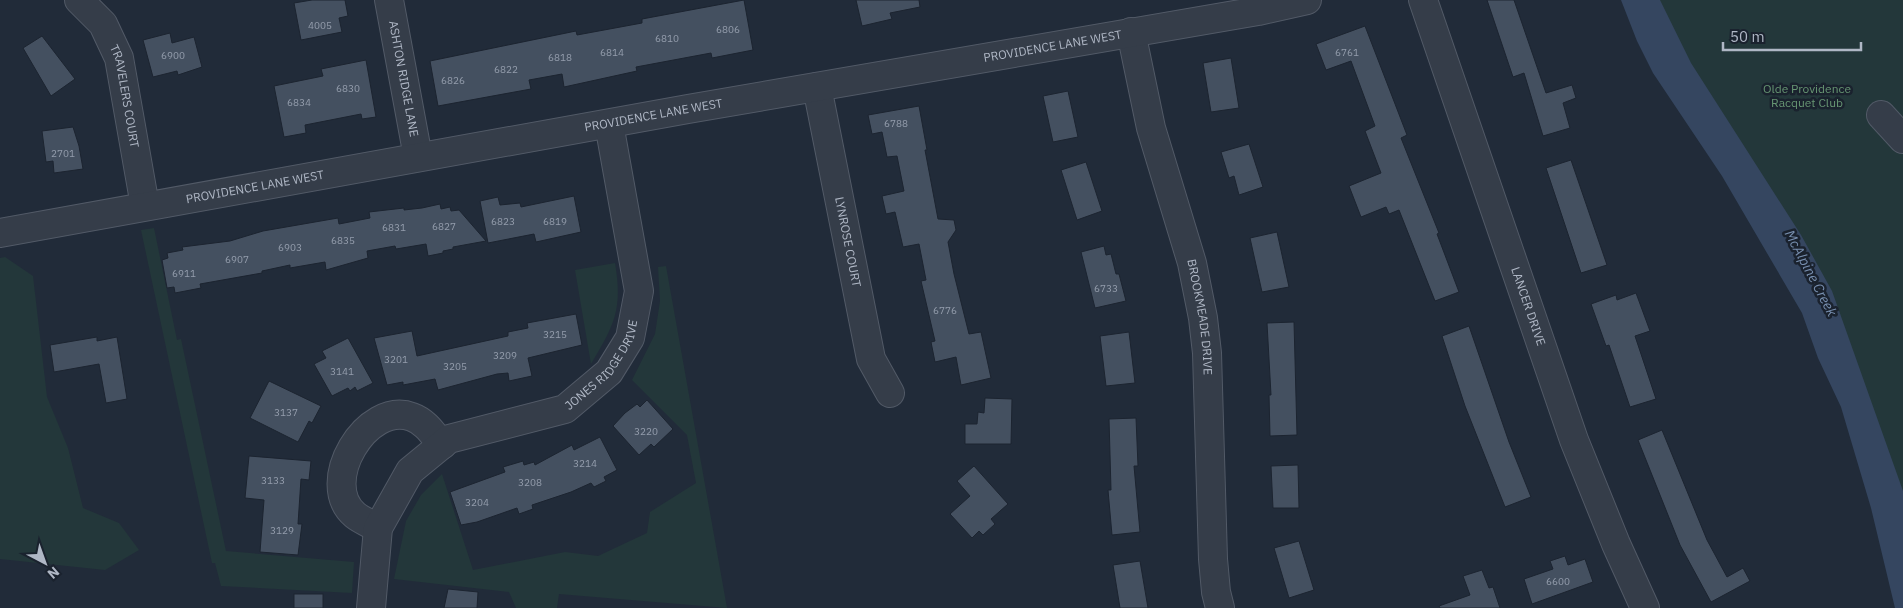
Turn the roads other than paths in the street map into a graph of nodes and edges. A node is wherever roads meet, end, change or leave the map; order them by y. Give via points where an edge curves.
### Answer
1 (79, 0) edge
2 (389, 0) edge
3 (1307, 0) edge
4 (1423, 0) edge
5 (1131, 32) junction
6 (817, 87) junction
7 (1881, 115) dead end
8 (609, 124) junction
9 (1903, 139) edge
10 (418, 157) junction
11 (145, 206) junction
12 (0, 232) edge
13 (890, 393) dead end
14 (442, 445) junction
15 (378, 528) junction
16 (370, 608) edge
17 (1220, 608) edge
18 (1645, 608) edge

1 - 11 street, TRAVELERS COURT via 103,24 116,51
2 - 10 street, ASHTON RIDGE LANE
3 - 5 street, PROVIDENCE LANE WEST
4 - 18 street, LANCER DRIVE via 1574,440
5 - 6 street, PROVIDENCE LANE WEST
5 - 17 street, BROOKMEADE DRIVE via 1151,128 1192,264 1203,318 1207,353 1212,559
6 - 8 street, PROVIDENCE LANE WEST
6 - 13 street, LYNROSE COURT via 871,359
7 - 9 street
8 - 10 street, PROVIDENCE LANE WEST
8 - 14 street, JONES RIDGE DRIVE via 639,291 630,338 609,372 565,409 449,439
10 - 11 street, PROVIDENCE LANE WEST
11 - 12 street, PROVIDENCE LANE WEST
14 - 15 street, JONES RIDGE DRIVE via 410,471
14 - 15 street via 426,424 410,416 392,416 375,423 359,437 347,458 340,482 344,499 354,514
15 - 16 street, JONES RIDGE DRIVE

